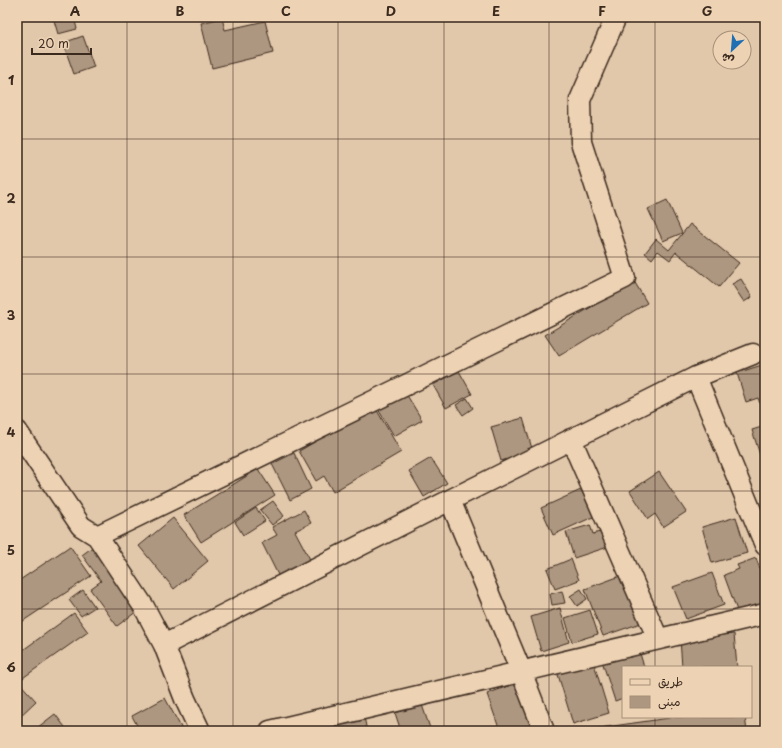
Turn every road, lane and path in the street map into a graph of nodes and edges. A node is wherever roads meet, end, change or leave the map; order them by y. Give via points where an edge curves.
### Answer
1 (616, 17) edge
2 (753, 354) dead end
3 (696, 377) junction
4 (17, 430) edge
5 (571, 439) junction
6 (450, 500) junction
7 (97, 536) junction
8 (765, 545) edge
9 (765, 614) edge
10 (658, 639) junction
11 (164, 645) junction
12 (521, 671) junction
13 (200, 731) edge
14 (270, 731) edge
15 (544, 731) edge

1 - 7 street via 580,100 581,142 625,278
2 - 3 street
3 - 5 street
3 - 8 street
4 - 7 street via 81,526
5 - 6 street
5 - 10 street
6 - 11 street
6 - 12 street
7 - 11 street via 144,607
9 - 10 street
10 - 12 street
11 - 13 street
12 - 14 street
12 - 15 street

